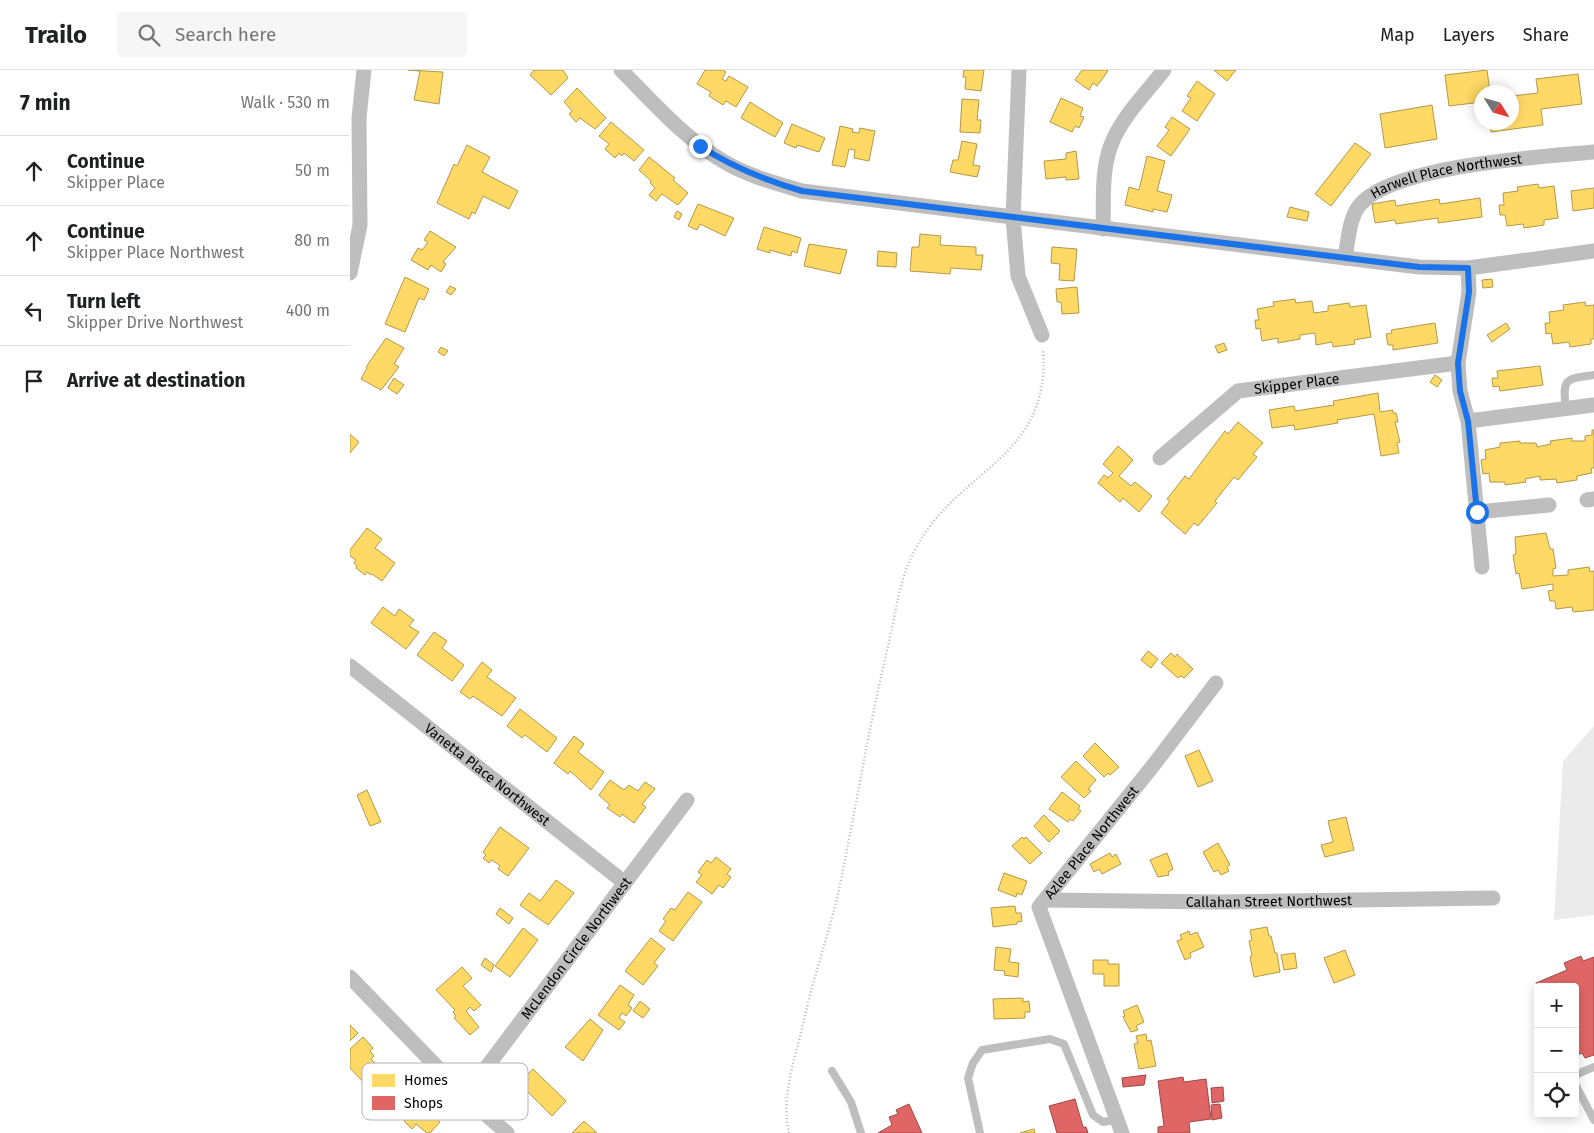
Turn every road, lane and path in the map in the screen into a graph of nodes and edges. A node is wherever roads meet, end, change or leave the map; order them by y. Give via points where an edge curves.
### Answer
1 (364, 70) edge
2 (621, 70) edge
3 (1019, 70) edge
4 (1164, 70) edge
5 (1594, 152) edge
6 (1013, 218) junction
7 (1103, 229) junction
8 (1594, 251) edge
9 (1344, 258) junction
10 (1468, 268) junction
11 (350, 272) edge
12 (1042, 335) joint
13 (1458, 363) junction
14 (1594, 375) edge
15 (1594, 405) edge
16 (1566, 409) junction
17 (1468, 421) junction
18 (1160, 458) dead end
19 (1549, 505) dead end
20 (1477, 512) junction
21 (1482, 567) dead end
22 (350, 666) edge
23 (1216, 683) dead end
24 (688, 800) dead end
25 (625, 883) junction
26 (1493, 898) dead end
27 (1045, 900) junction
28 (350, 977) edge
29 (433, 1063) edge
30 (490, 1063) edge
31 (1594, 1067) edge
32 (832, 1071) dead end
33 (1579, 1073) edge
34 (1579, 1092) edge
35 (1117, 1118) junction
36 (493, 1120) edge
37 (1594, 1120) edge
38 (508, 1133) edge
39 (789, 1133) edge
40 (861, 1133) edge
41 (980, 1133) edge
42 (1122, 1133) edge

1 - 11 street via 359,118 360,225
2 - 6 street via 700,146 762,180 802,191
3 - 6 street
4 - 7 street via 1118,130 1111,145 1106,162
5 - 9 street, Harwell Place Northwest via 1488,163 1399,180 1371,194 1358,208
6 - 7 street
6 - 12 street via 1018,276
7 - 9 street
8 - 10 street
9 - 10 street via 1419,267
10 - 13 street via 1469,292
12 - 39 path via 1042,380 1039,401 1030,424 1016,444 952,500 930,524 905,571 837,901 810,995 786,1104
13 - 17 street via 1460,391
13 - 18 street, Skipper Place via 1238,391
14 - 16 lane via 1569,378 1565,382
15 - 16 street
16 - 17 street
17 - 20 street
19 - 20 street
20 - 21 street
22 - 25 street, Vanetta Place Northwest
23 - 27 street, Azlee Place Northwest
24 - 25 street, McLendon Circle Northwest
25 - 30 street, McLendon Circle Northwest
26 - 27 street, Callahan Street Northwest via 1218,902
27 - 35 street, Azlee Place Northwest via 1039,907
28 - 29 street
31 - 33 lane
32 - 40 lane via 851,1102
34 - 37 lane
35 - 41 lane via 1103,1122 1093,1115 1064,1044 1050,1039 982,1050 968,1078
35 - 42 street, Azlee Place Northwest
36 - 38 street

